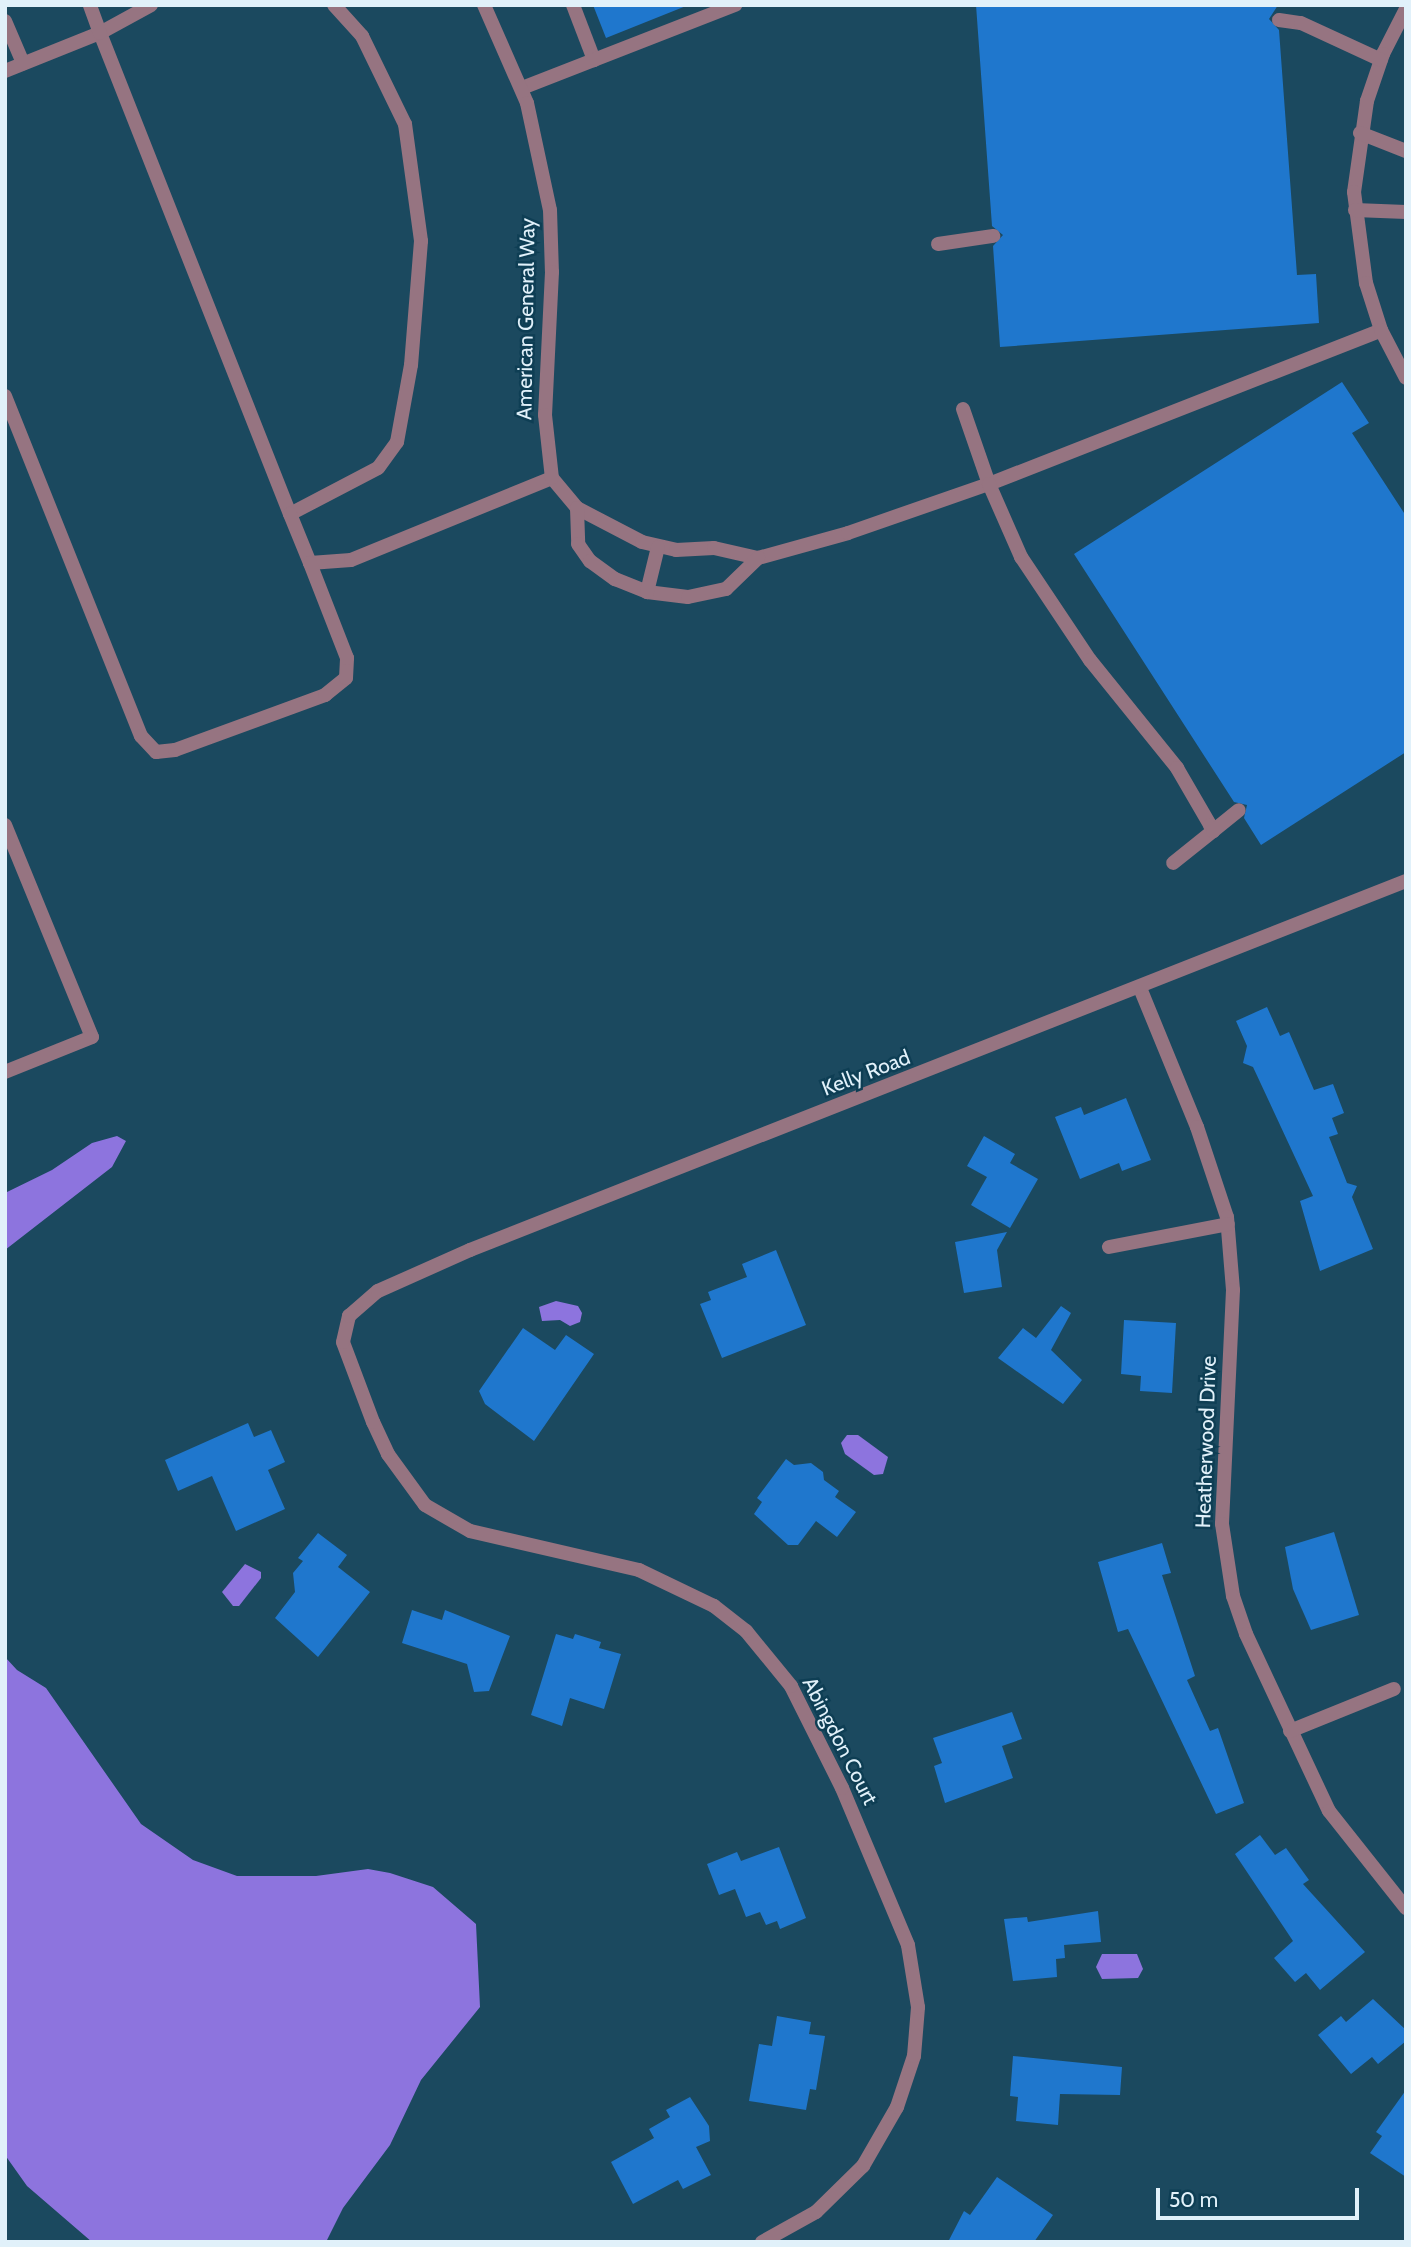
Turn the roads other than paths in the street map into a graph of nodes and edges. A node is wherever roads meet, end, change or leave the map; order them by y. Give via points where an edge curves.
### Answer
1 (90, 5) edge
2 (151, 5) edge
3 (334, 5) edge
4 (484, 5) edge
5 (573, 5) edge
6 (735, 5) edge
7 (1406, 9) edge
8 (1279, 20) dead end
9 (5, 21) edge
10 (100, 33) junction
11 (594, 60) junction
12 (1381, 60) junction
13 (23, 63) junction
14 (5, 71) edge
15 (522, 89) junction
16 (1360, 134) junction
17 (1406, 151) edge
18 (1355, 209) junction
19 (1406, 212) edge
20 (993, 236) dead end
21 (938, 244) dead end
22 (1381, 330) junction
23 (1406, 378) edge
24 (5, 396) edge
25 (963, 409) dead end
26 (552, 478) junction
27 (989, 484) junction
28 (577, 508) junction
29 (290, 514) junction
30 (658, 547) junction
31 (758, 558) junction
32 (310, 563) junction
33 (647, 592) junction
34 (1239, 810) dead end
35 (5, 825) edge
36 (1213, 831) junction
37 (1173, 863) dead end
38 (1406, 881) edge
39 (1140, 988) junction
40 (5, 1072) edge
41 (1228, 1224) junction
42 (1109, 1247) dead end
43 (349, 1316) joint
44 (1394, 1689) dead end
45 (1290, 1731) junction
46 (1406, 1908) edge
47 (761, 2242) edge

1 - 10 street
2 - 10 street
3 - 29 street via 362,36 405,124 421,241 416,310 397,442 378,468
4 - 15 street, American General Way
5 - 11 street
6 - 11 street
7 - 12 street
8 - 12 street via 1301,23
9 - 13 street
10 - 13 street
10 - 29 street
11 - 15 street
12 - 16 street
13 - 14 street
15 - 26 street, American General Way via 550,210 552,272 545,415
16 - 17 street
16 - 18 street
18 - 19 street
18 - 22 street via 1366,284
20 - 21 street
22 - 23 street
22 - 27 street
24 - 32 street via 141,736 156,752 175,750 325,695 346,677 346,658
25 - 27 street
26 - 28 street
26 - 32 street via 351,560
27 - 31 street via 848,533
27 - 36 street via 1021,557 1090,660 1177,768
28 - 30 street
28 - 33 street via 578,544 590,561 615,579
29 - 32 street
30 - 31 street via 714,548
30 - 33 street
31 - 33 street via 726,589 688,597
34 - 36 street
35 - 40 street via 92,1037
36 - 37 street
38 - 39 street, Kelly Road
39 - 41 street, Heatherwood Drive via 1216,1175
39 - 43 street, Kelly Road via 470,1250 378,1291
41 - 42 street
41 - 45 street, Heatherwood Drive via 1233,1290 1222,1496 1224,1550 1240,1616
43 - 47 street, Abingdon Court via 343,1342 373,1422 388,1454 425,1505 470,1531 639,1570 714,1606 746,1631 791,1686 842,1787 908,1945 918,2007 914,2056 897,2107 863,2166 816,2211
44 - 45 street
45 - 46 street, Heatherwood Drive via 1329,1811

